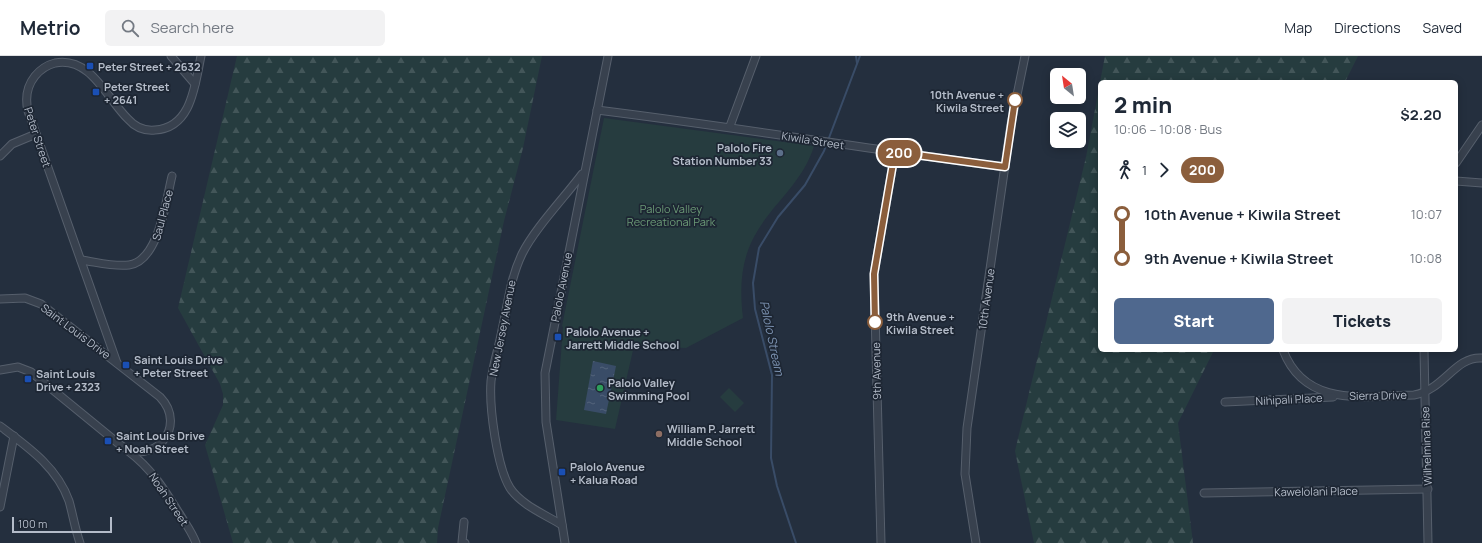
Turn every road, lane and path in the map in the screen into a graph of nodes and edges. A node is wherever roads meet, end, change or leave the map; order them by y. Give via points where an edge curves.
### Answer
1 (171, 56) edge
2 (201, 56) edge
3 (608, 56) edge
4 (756, 56) edge
5 (1025, 56) edge
6 (195, 84) junction
7 (597, 110) junction
8 (1482, 125) edge
9 (730, 126) junction
10 (36, 134) junction
11 (895, 152) junction
12 (0, 156) edge
13 (1458, 160) edge
14 (1005, 167) junction
15 (584, 172) junction
16 (172, 176) dead end
17 (1458, 181) edge
18 (1482, 183) edge
19 (81, 260) junction
20 (0, 299) edge
21 (1283, 352) edge
22 (1424, 352) edge
23 (1482, 358) edge
24 (117, 363) junction
25 (0, 370) edge
26 (1424, 393) junction
27 (1352, 396) junction
28 (1225, 402) dead end
29 (0, 426) edge
30 (14, 436) junction
31 (119, 444) junction
32 (1428, 489) junction
33 (1204, 494) dead end
34 (0, 507) edge
35 (464, 522) dead end
36 (562, 525) junction
37 (80, 543) edge
38 (196, 543) edge
39 (465, 543) edge
40 (565, 543) edge
41 (881, 543) edge
42 (976, 543) edge
43 (1428, 543) edge

1 - 6 street
2 - 6 street, Peter Street
3 - 7 street, Palolo Avenue
4 - 9 street
5 - 14 street, 10th Avenue
6 - 10 street, Peter Street via 188,108 178,121 163,129 146,129 136,126 127,119 86,69 70,63 52,64 38,73 31,82 27,94 28,111
7 - 9 street, Kiwila Street
7 - 15 street, Palolo Avenue
8 - 13 street
9 - 11 street, Kiwila Street
10 - 12 street via 12,144
10 - 19 street, Peter Street
11 - 14 street, Kiwila Street
11 - 41 street, 9th Avenue via 874,274
14 - 42 street, 10th Avenue via 967,428 965,474
15 - 36 street, Palolo Avenue via 545,373 546,422
15 - 36 street, New Jersey Avenue via 523,252 513,273 491,381 493,416 504,476 511,489 522,500
16 - 19 street, Saul Place via 154,244 145,257 129,265
17 - 18 street
19 - 24 street, Peter Street
20 - 24 street, Saint Louis Drive via 25,298 41,304
21 - 27 street, Sierra Drive via 1294,371 1306,382 1328,393
22 - 26 street, Wilhelmina Rise
23 - 26 street, Sierra Drive via 1465,361 1440,384
24 - 31 street, Saint Louis Drive via 160,397 171,417 167,435 154,448 136,451
25 - 31 street, Saint Louis Drive via 18,367 31,372
26 - 27 street, Sierra Drive
26 - 32 street, Wilhelmina Rise
27 - 28 street, Nihipali Place
29 - 30 street
30 - 34 street
30 - 37 street via 44,461 63,487
31 - 38 street, Noah Street via 151,471 189,528
32 - 33 street, Kawelolani Place
32 - 43 street, Wilhelmina Rise
35 - 39 street via 462,542
36 - 40 street, Palolo Avenue

